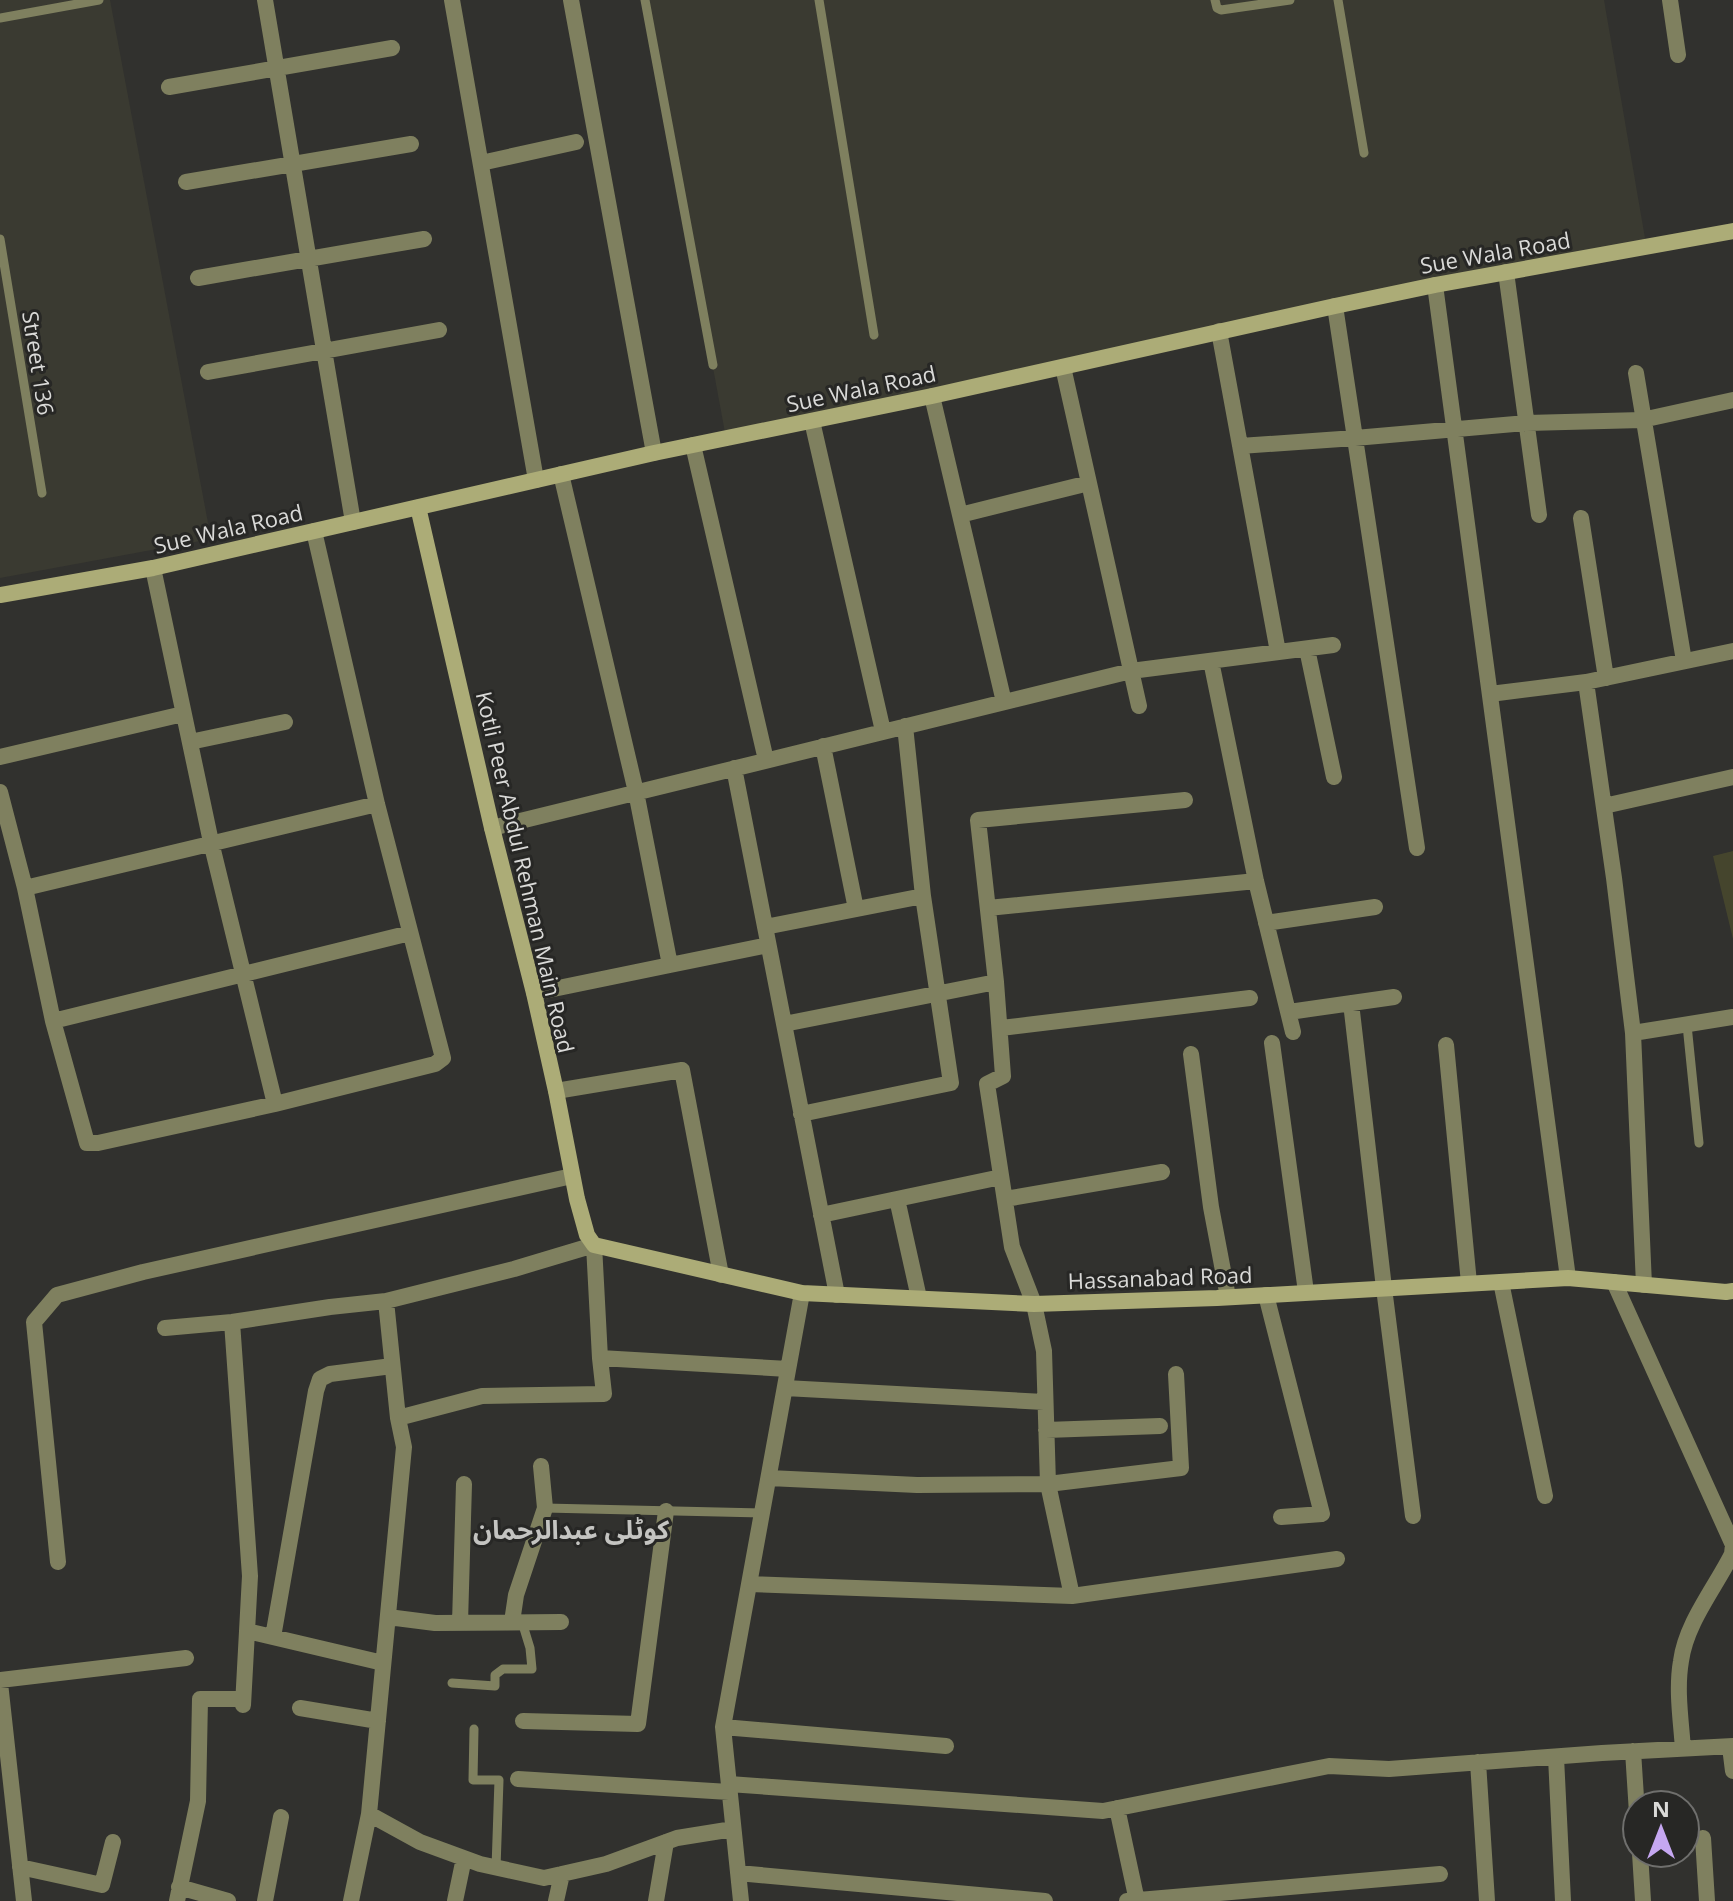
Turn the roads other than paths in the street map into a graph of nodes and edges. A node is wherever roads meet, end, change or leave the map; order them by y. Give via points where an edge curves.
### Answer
1 (99, 0) edge
2 (265, 0) edge
3 (452, 0) edge
4 (571, 0) edge
5 (645, 0) edge
6 (819, 0) edge
7 (1215, 0) edge
8 (1290, 0) edge
9 (1338, 0) edge
10 (1670, 0) edge
11 (0, 18) edge
12 (392, 48) dead end
13 (1678, 55) dead end
14 (277, 67) junction
15 (169, 87) dead end
16 (576, 142) dead end
17 (411, 144) dead end
18 (1364, 153) dead end
19 (293, 163) junction
20 (481, 163) junction
21 (186, 182) dead end
22 (1733, 231) edge
23 (0, 239) edge
24 (424, 239) dead end
25 (309, 260) junction
26 (1506, 272) junction
27 (198, 278) dead end
28 (1435, 285) junction
29 (1335, 306) junction
30 (439, 330) dead end
31 (1219, 331) junction
32 (874, 335) dead end
33 (325, 351) junction
34 (713, 365) dead end
35 (1063, 367) junction
36 (208, 372) dead end
37 (1636, 373) dead end
38 (932, 396) junction
39 (1733, 400) edge
40 (1642, 420) junction
41 (812, 421) junction
42 (1527, 423) junction
43 (1454, 429) junction
44 (1355, 438) junction
45 (693, 445) junction
46 (1240, 446) junction
47 (654, 453) junction
48 (561, 474) junction
49 (536, 480) junction
50 (1089, 483) junction
51 (42, 493) dead end
52 (418, 507) junction
53 (960, 515) junction
54 (1539, 515) dead end
55 (1581, 518) dead end
56 (353, 522) junction
57 (314, 531) junction
58 (153, 568) junction
59 (0, 595) edge
60 (1333, 645) dead end
61 (1307, 649) junction
62 (1733, 651) edge
63 (1278, 652) junction
64 (1211, 661) junction
65 (1684, 661) junction
66 (1131, 671) junction
67 (1606, 678) junction
68 (1586, 682) junction
69 (1490, 694) junction
70 (1004, 702) junction
71 (1139, 706) dead end
72 (183, 714) junction
73 (285, 722) dead end
74 (905, 726) junction
75 (883, 731) junction
76 (190, 742) junction
77 (823, 746) junction
78 (0, 757) edge
79 (766, 760) junction
80 (734, 768) junction
81 (1334, 777) dead end
82 (1733, 777) edge
83 (0, 792) edge
84 (636, 792) junction
85 (1185, 800) dead end
86 (377, 804) junction
87 (1604, 806) junction
88 (492, 828) junction
89 (211, 842) junction
90 (1417, 848) dead end
91 (1256, 881) junction
92 (25, 888) junction
93 (923, 896) junction
94 (1375, 907) dead end
95 (988, 908) junction
96 (856, 909) junction
97 (1266, 923) junction
98 (765, 927) junction
99 (410, 933) junction
100 (768, 945) junction
101 (670, 965) junction
102 (242, 975) junction
103 (996, 982) junction
104 (534, 993) junction
105 (937, 993) junction
106 (1394, 997) dead end
107 (1250, 998) dead end
108 (1351, 1003) junction
109 (1289, 1012) junction
110 (1733, 1017) edge
111 (53, 1021) junction
112 (784, 1024) junction
113 (1687, 1025) junction
114 (1001, 1028) junction
115 (1293, 1032) dead end
116 (1633, 1033) junction
117 (1272, 1043) dead end
118 (1446, 1045) dead end
119 (1191, 1054) dead end
120 (556, 1091) junction
121 (275, 1104) junction
122 (801, 1114) junction
123 (1699, 1143) dead end
124 (1162, 1172) dead end
125 (572, 1176) junction
126 (1001, 1177) junction
127 (897, 1199) junction
128 (1005, 1199) junction
129 (821, 1215) junction
130 (594, 1245) junction
131 (721, 1275) junction
132 (1568, 1278) junction
133 (1501, 1282) junction
134 (1614, 1282) junction
135 (1469, 1283) junction
136 (1644, 1285) junction
137 (1384, 1288) junction
138 (1733, 1291) edge
139 (1306, 1292) junction
140 (802, 1293) junction
141 (837, 1295) junction
142 (1266, 1295) junction
143 (1228, 1297) junction
144 (919, 1298) junction
145 (386, 1301) junction
146 (1034, 1304) junction
147 (232, 1322) junction
148 (165, 1328) dead end
149 (600, 1358) junction
150 (392, 1366) junction
151 (788, 1369) junction
152 (1176, 1374) dead end
153 (785, 1388) junction
154 (1044, 1402) junction
155 (398, 1418) junction
156 (1160, 1426) dead end
157 (1046, 1430) junction
158 (541, 1466) dead end
159 (769, 1478) junction
160 (464, 1484) dead end
161 (1048, 1484) junction
162 (1545, 1496) dead end
163 (545, 1508) junction
164 (666, 1511) junction
165 (762, 1513) junction
166 (1413, 1516) dead end
167 (1281, 1517) dead end
168 (1337, 1559) dead end
169 (58, 1562) dead end
170 (749, 1584) junction
171 (1072, 1596) junction
172 (388, 1617) junction
173 (517, 1622) junction
174 (561, 1622) dead end
175 (460, 1623) junction
176 (247, 1631) junction
177 (273, 1637) junction
178 (186, 1658) dead end
179 (383, 1663) junction
180 (0, 1682) edge
181 (452, 1683) dead end
182 (300, 1708) dead end
183 (378, 1721) junction
184 (523, 1721) dead end
185 (723, 1727) junction
186 (474, 1729) dead end
187 (946, 1746) dead end
188 (1732, 1746) edge
189 (1683, 1749) junction
190 (1633, 1751) junction
191 (1556, 1757) junction
192 (1478, 1762) junction
193 (1733, 1771) edge
194 (518, 1779) dead end
195 (729, 1788) junction
196 (1635, 1789) edge
197 (1117, 1808) junction
198 (369, 1814) junction
199 (281, 1817) dead end
200 (733, 1829) junction
201 (1703, 1838) dead end
202 (113, 1842) dead end
203 (666, 1842) junction
204 (464, 1858) junction
205 (20, 1867) junction
206 (496, 1868) junction
207 (1641, 1869) edge
208 (738, 1873) junction
209 (562, 1874) junction
210 (1440, 1874) dead end
211 (178, 1894) edge
212 (24, 1901) edge
213 (228, 1901) edge
214 (265, 1901) edge
215 (351, 1901) edge
216 (455, 1901) edge
217 (556, 1901) edge
218 (656, 1901) edge
219 (741, 1901) edge
220 (1045, 1901) edge
221 (1127, 1901) edge
222 (1137, 1901) edge
223 (1487, 1901) edge
224 (1563, 1901) edge
225 (1643, 1901) edge
226 (1707, 1901) edge

1 - 11 lane
2 - 14 street
3 - 20 street
4 - 47 street
5 - 34 lane
6 - 32 lane
7 - 8 lane via 1221,10
9 - 18 lane
10 - 13 street
12 - 14 street
14 - 15 street
14 - 19 street
16 - 20 street
17 - 19 street
19 - 21 street
19 - 25 street
20 - 49 street
22 - 26 street, Sue Wala Road
23 - 51 lane, Street 136
24 - 25 street
25 - 27 street
25 - 33 street
26 - 28 street, Sue Wala Road
26 - 42 street
28 - 29 street, Sue Wala Road
28 - 43 street
29 - 31 street, Sue Wala Road
29 - 44 street
30 - 33 street
31 - 35 street, Sue Wala Road
31 - 46 street
33 - 36 street
33 - 56 street
35 - 38 street, Sue Wala Road
35 - 50 street
37 - 40 street
38 - 41 street, Sue Wala Road
38 - 53 street
39 - 40 street
40 - 42 street
40 - 65 street
41 - 45 street, Sue Wala Road
41 - 75 street
42 - 43 street
42 - 54 street
43 - 44 street
43 - 69 street
44 - 46 street
44 - 90 street
45 - 47 street, Sue Wala Road
45 - 79 street
46 - 63 street
47 - 48 street, Sue Wala Road
48 - 49 street, Sue Wala Road
48 - 84 street
49 - 52 street, Sue Wala Road
50 - 53 street
50 - 66 street
52 - 56 street, Sue Wala Road
52 - 88 street, Kotli Peer Abdul Rehman Main Road
53 - 70 street
55 - 67 street
56 - 57 street, Sue Wala Road
57 - 58 street, Sue Wala Road
57 - 86 street
58 - 59 street, Sue Wala Road
58 - 72 street
60 - 61 street
61 - 63 street
61 - 81 street
62 - 65 street
63 - 64 street
64 - 66 street
64 - 91 street
65 - 67 street
66 - 70 street
66 - 71 street
67 - 68 street
68 - 69 street
68 - 87 street
69 - 132 street
70 - 74 street
72 - 76 street
72 - 78 street
73 - 76 street
74 - 75 street
74 - 93 street
75 - 77 street
76 - 89 street
77 - 79 street
77 - 96 street
79 - 80 street
80 - 84 street
80 - 98 street
82 - 87 street
83 - 92 street
84 - 88 street
84 - 101 street
85 - 95 street via 978,820
86 - 89 street
86 - 99 street
87 - 116 street
88 - 104 street, Kotli Peer Abdul Rehman Main Road
89 - 92 street
89 - 102 street
91 - 95 street
91 - 97 street
92 - 111 street
93 - 96 street
93 - 105 street
94 - 97 street
95 - 103 street
96 - 98 street
97 - 109 street
98 - 100 street
99 - 102 street
99 - 121 street via 443,1058
100 - 101 street
100 - 112 street
101 - 104 street
102 - 111 street
102 - 121 street
103 - 105 street
103 - 114 street
104 - 120 street, Kotli Peer Abdul Rehman Main Road
105 - 112 street
105 - 122 street via 951,1083
106 - 108 street
107 - 114 street
108 - 109 street
108 - 137 street
109 - 115 street
110 - 113 street
111 - 121 street via 87,1143
112 - 122 street
113 - 116 street
113 - 123 lane
114 - 126 street via 1003,1076 987,1084
116 - 136 street
117 - 139 street
118 - 135 street
119 - 143 street
120 - 125 street, Kotli Peer Abdul Rehman Main Road
120 - 131 street via 682,1070
122 - 129 street
124 - 128 street
125 - 130 street, Kotli Peer Abdul Rehman Main Road
125 - 169 street via 57,1295 34,1322
126 - 127 street
126 - 128 street
127 - 129 street
127 - 144 street
128 - 146 street via 1012,1247
129 - 141 street
130 - 131 street, Hassanabad Road
130 - 145 street
130 - 149 street
131 - 140 street, Hassanabad Road
132 - 133 street, Hassanabad Road
132 - 134 street, Hassanabad Road
133 - 135 street, Hassanabad Road
133 - 162 street
134 - 136 street, Hassanabad Road
134 - 189 street via 1733,1545 1681,1660
135 - 137 street, Hassanabad Road
136 - 138 street, Hassanabad Road
137 - 139 street, Hassanabad Road
137 - 166 street
139 - 142 street, Hassanabad Road
140 - 141 street, Hassanabad Road
140 - 151 street
141 - 144 street, Hassanabad Road
142 - 143 street, Hassanabad Road
142 - 167 street via 1322,1514
143 - 146 street, Hassanabad Road
144 - 146 street, Hassanabad Road
145 - 147 street
145 - 150 street
146 - 154 street via 1044,1351
147 - 148 street
147 - 176 street via 250,1576
149 - 151 street
149 - 155 street via 604,1394 482,1396
150 - 155 street
150 - 177 street via 320,1379
151 - 153 street
152 - 161 street via 1181,1468
153 - 154 street
153 - 159 street
154 - 157 street
155 - 172 street via 404,1447
156 - 157 street
157 - 161 street
158 - 163 street
159 - 161 street
159 - 165 street
160 - 175 street
161 - 171 street
163 - 164 lane
163 - 173 street via 516,1595
164 - 165 lane
164 - 184 street via 638,1724
165 - 170 street
168 - 171 street
170 - 171 street
170 - 185 street
172 - 175 street
172 - 179 street
173 - 174 street
173 - 175 street
173 - 181 lane via 530,1648 532,1669 503,1669 495,1675 495,1686
176 - 177 street
176 - 211 street via 243,1702 200,1699 198,1801
177 - 179 street
178 - 180 street
179 - 183 street
180 - 205 street
182 - 183 street
183 - 198 street
185 - 187 street
185 - 195 street
186 - 206 lane via 473,1780 499,1780
188 - 189 street
188 - 193 street
189 - 190 street
190 - 191 street
190 - 196 street
191 - 192 street
191 - 224 street
192 - 197 street via 1389,1769 1329,1766
192 - 223 street
194 - 195 street
195 - 197 street
195 - 200 street
197 - 222 street
198 - 204 street
198 - 215 street
199 - 214 street
200 - 203 street
200 - 208 street
201 - 226 street
202 - 205 street via 102,1885
203 - 209 street
203 - 218 street
204 - 206 street
204 - 216 street
205 - 212 street
206 - 209 street via 544,1878
207 - 225 street
208 - 219 street
208 - 220 street
209 - 217 street
210 - 222 street
211 - 213 street
221 - 222 street

